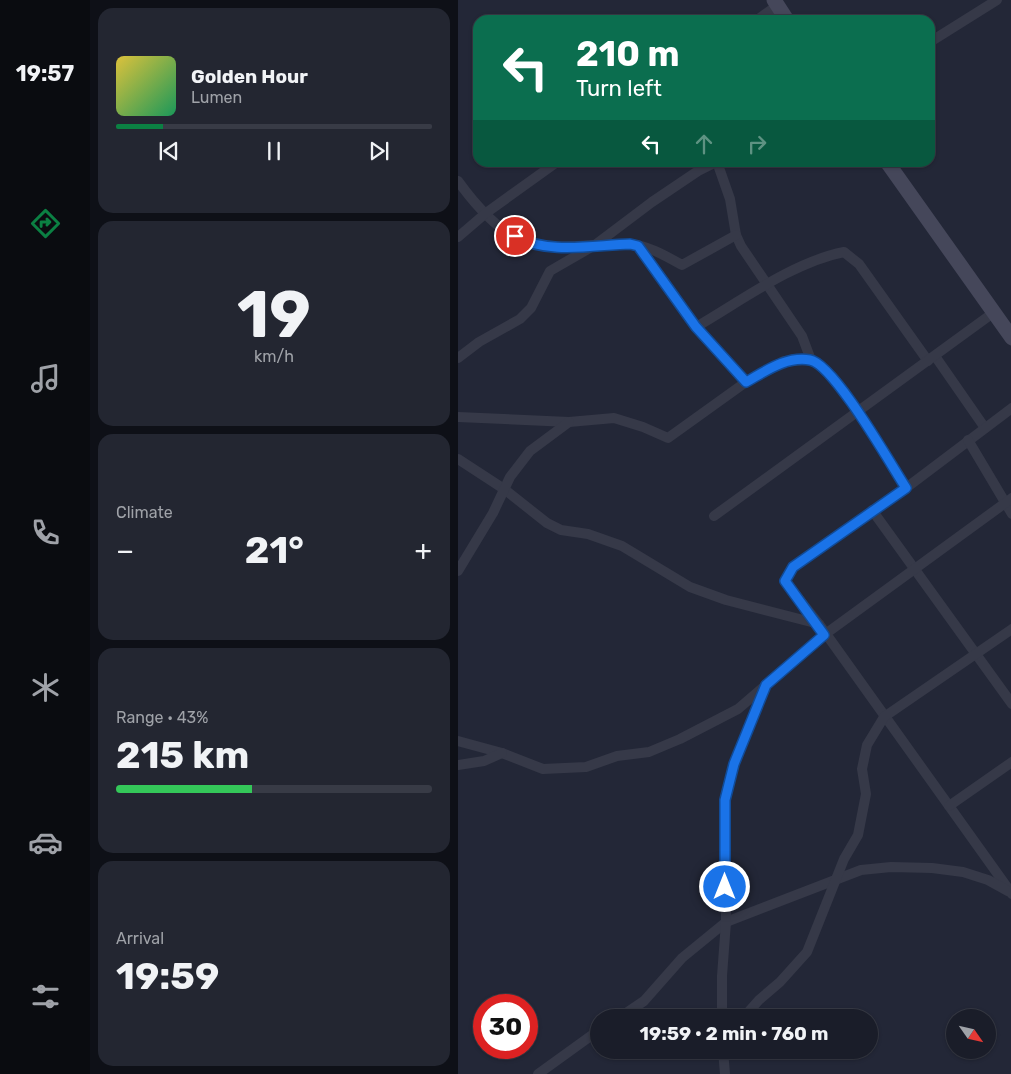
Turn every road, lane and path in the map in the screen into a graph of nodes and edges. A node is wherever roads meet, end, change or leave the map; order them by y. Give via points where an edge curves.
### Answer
1 (997, 0) edge
2 (776, 3) edge
3 (763, 15) edge
4 (784, 15) edge
5 (935, 39) edge
6 (550, 167) edge
7 (706, 167) edge
8 (719, 167) edge
9 (890, 167) edge
10 (458, 182) edge
11 (486, 213) junction
12 (736, 235) junction
13 (458, 237) edge
14 (595, 245) junction
15 (638, 246) junction
16 (768, 284) junction
17 (993, 313) junction
18 (696, 327) junction
19 (1012, 338) edge
20 (458, 358) edge
21 (932, 358) junction
22 (811, 360) junction
23 (746, 382) junction
24 (1012, 408) edge
25 (858, 411) junction
26 (458, 417) edge
27 (569, 422) junction
28 (984, 428) junction
29 (968, 440) junction
30 (458, 458) edge
31 (906, 488) junction
32 (504, 489) junction
33 (1008, 501) edge
34 (872, 510) junction
35 (1012, 514) edge
36 (714, 516) dead end
37 (914, 570) junction
38 (458, 571) edge
39 (819, 624) junction
40 (1012, 629) edge
41 (824, 635) junction
42 (974, 653) junction
43 (766, 685) junction
44 (1012, 704) edge
45 (884, 718) junction
46 (458, 742) edge
47 (502, 753) junction
48 (1012, 762) edge
49 (458, 765) edge
50 (949, 806) junction
51 (836, 881) junction
52 (1011, 892) edge
53 (726, 922) junction
54 (632, 1009) edge
55 (722, 1009) edge
56 (750, 1009) edge
57 (590, 1036) edge
58 (723, 1059) edge
59 (538, 1074) edge
60 (724, 1074) edge

1 - 5 street
2 - 3 street
2 - 4 street
6 - 11 street
7 - 14 street via 652,202
8 - 12 street via 730,199
9 - 17 street
10 - 11 street
11 - 13 street
11 - 14 street via 524,242 556,247
12 - 15 street via 682,264
12 - 16 street
14 - 15 street
14 - 20 street via 550,271 531,308 520,319
15 - 18 street
16 - 18 street
16 - 21 street via 825,256 844,252 859,264
16 - 22 street via 802,336
17 - 19 street
17 - 21 street
18 - 23 street
21 - 25 street
21 - 28 street
22 - 23 street via 784,361
22 - 25 street via 827,371
23 - 27 street via 668,438 644,426 614,418
24 - 28 street
25 - 31 street
25 - 36 street
26 - 27 street
27 - 32 street via 530,451
28 - 29 street
29 - 31 street
29 - 33 street
30 - 32 street
31 - 34 street
32 - 38 street
32 - 39 street via 547,523 561,530 588,534 622,546 690,587 726,600
33 - 35 street
33 - 37 street
34 - 37 street
34 - 39 street via 789,571 785,581
37 - 41 street
37 - 42 street
39 - 41 street
40 - 42 street
41 - 43 street
41 - 45 street
42 - 44 street
42 - 45 street
43 - 47 street via 738,709 649,752 618,756 586,767 543,769
43 - 53 street via 734,764 725,800
45 - 50 street
45 - 51 street via 867,745 862,769 866,794 858,835
46 - 47 street
47 - 49 street via 484,761
48 - 50 street
50 - 52 street
51 - 52 street via 868,870 932,868 963,872
51 - 53 street
51 - 56 street via 807,952
53 - 54 street via 682,958 644,1001
53 - 55 street
57 - 59 street
58 - 60 street

